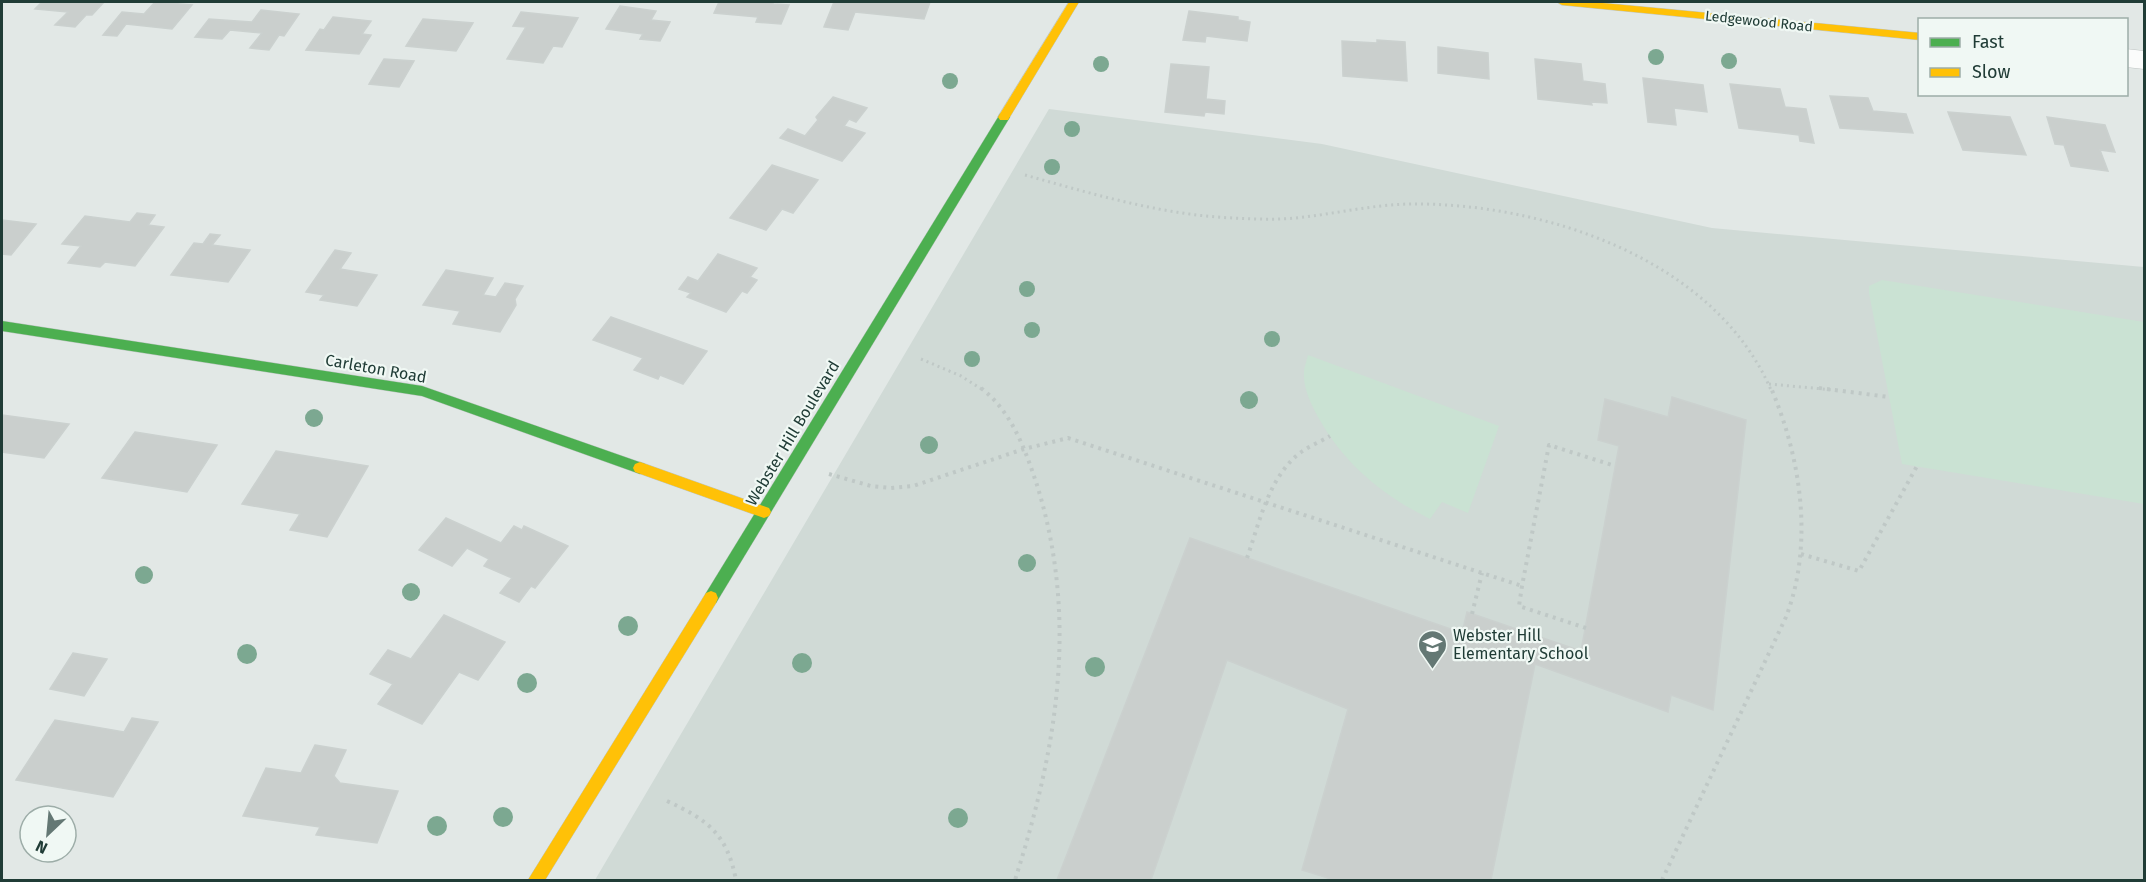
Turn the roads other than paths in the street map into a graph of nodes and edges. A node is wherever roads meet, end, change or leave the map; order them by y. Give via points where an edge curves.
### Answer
1 (1074, 2) edge
2 (1562, 2) edge
3 (1918, 37) edge
4 (2128, 58) edge
5 (2145, 60) edge
6 (2, 326) edge
7 (764, 512) junction
8 (536, 880) edge

1 - 7 street, Webster Hill Boulevard
2 - 3 street, Ledgewood Road
4 - 5 street
6 - 7 street, Carleton Road via 422,392
7 - 8 street, Webster Hill Boulevard

